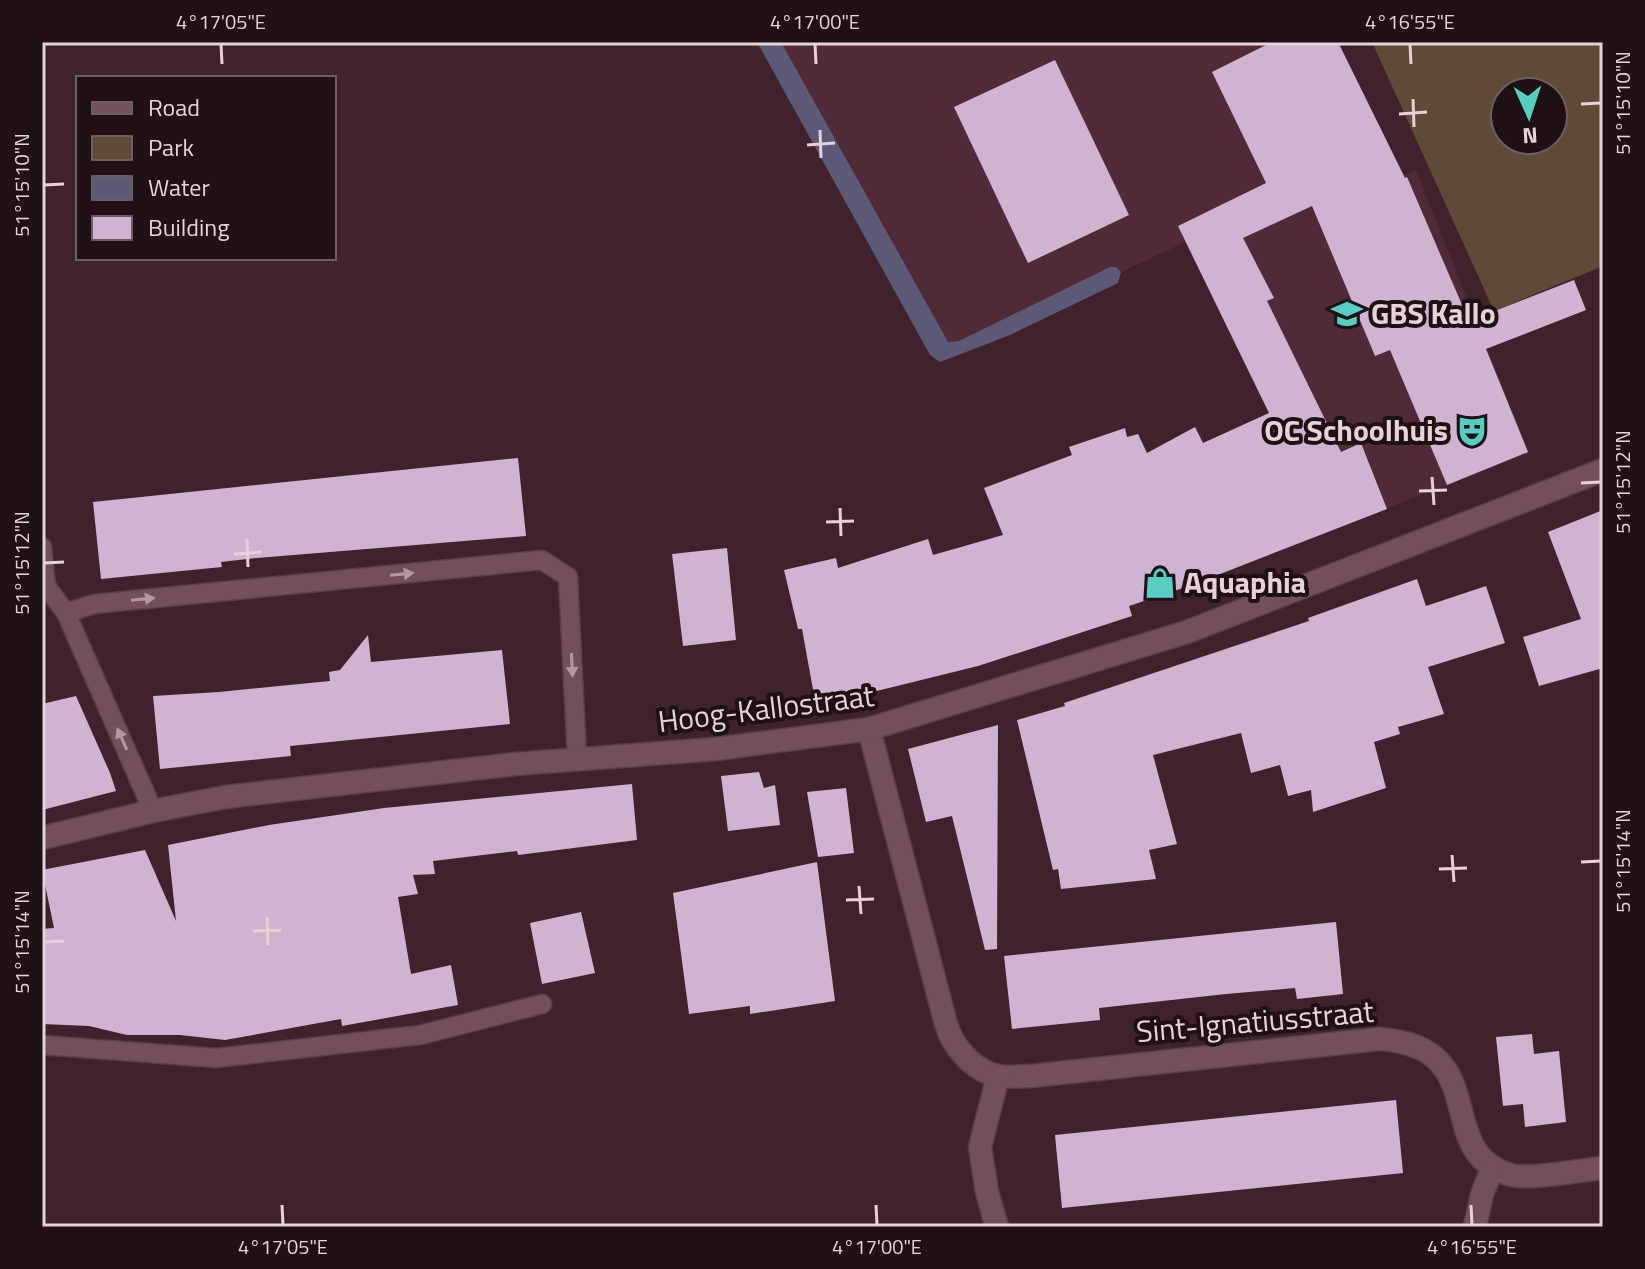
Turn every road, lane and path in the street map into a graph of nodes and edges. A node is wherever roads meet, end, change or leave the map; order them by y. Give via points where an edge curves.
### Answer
1 (1603, 470) edge
2 (42, 547) edge
3 (66, 613) junction
4 (869, 729) junction
5 (577, 759) junction
6 (153, 811) junction
7 (42, 838) edge
8 (542, 1004) dead end
9 (42, 1045) edge
10 (998, 1076) junction
11 (1493, 1167) junction
12 (1603, 1168) edge
13 (997, 1227) edge
14 (1475, 1227) edge

1 - 4 street, Hoog-Kallostraat via 1187,632
2 - 3 lane via 46,586
3 -> 5 lane via 94,604 542,560 568,577
6 -> 3 lane
4 - 5 street, Hoog-Kallostraat via 716,749
4 - 10 street via 951,1041 981,1069
5 - 6 street, Hoog-Kallostraat via 225,797
6 - 7 street, Hoog-Kallostraat
8 - 9 lane via 420,1035 216,1058
10 - 11 street, Sint-Ignatiusstraat via 1397,1040 1430,1053 1445,1067 1475,1152
10 - 13 street via 980,1147
11 - 12 street via 1513,1176
11 - 14 street

